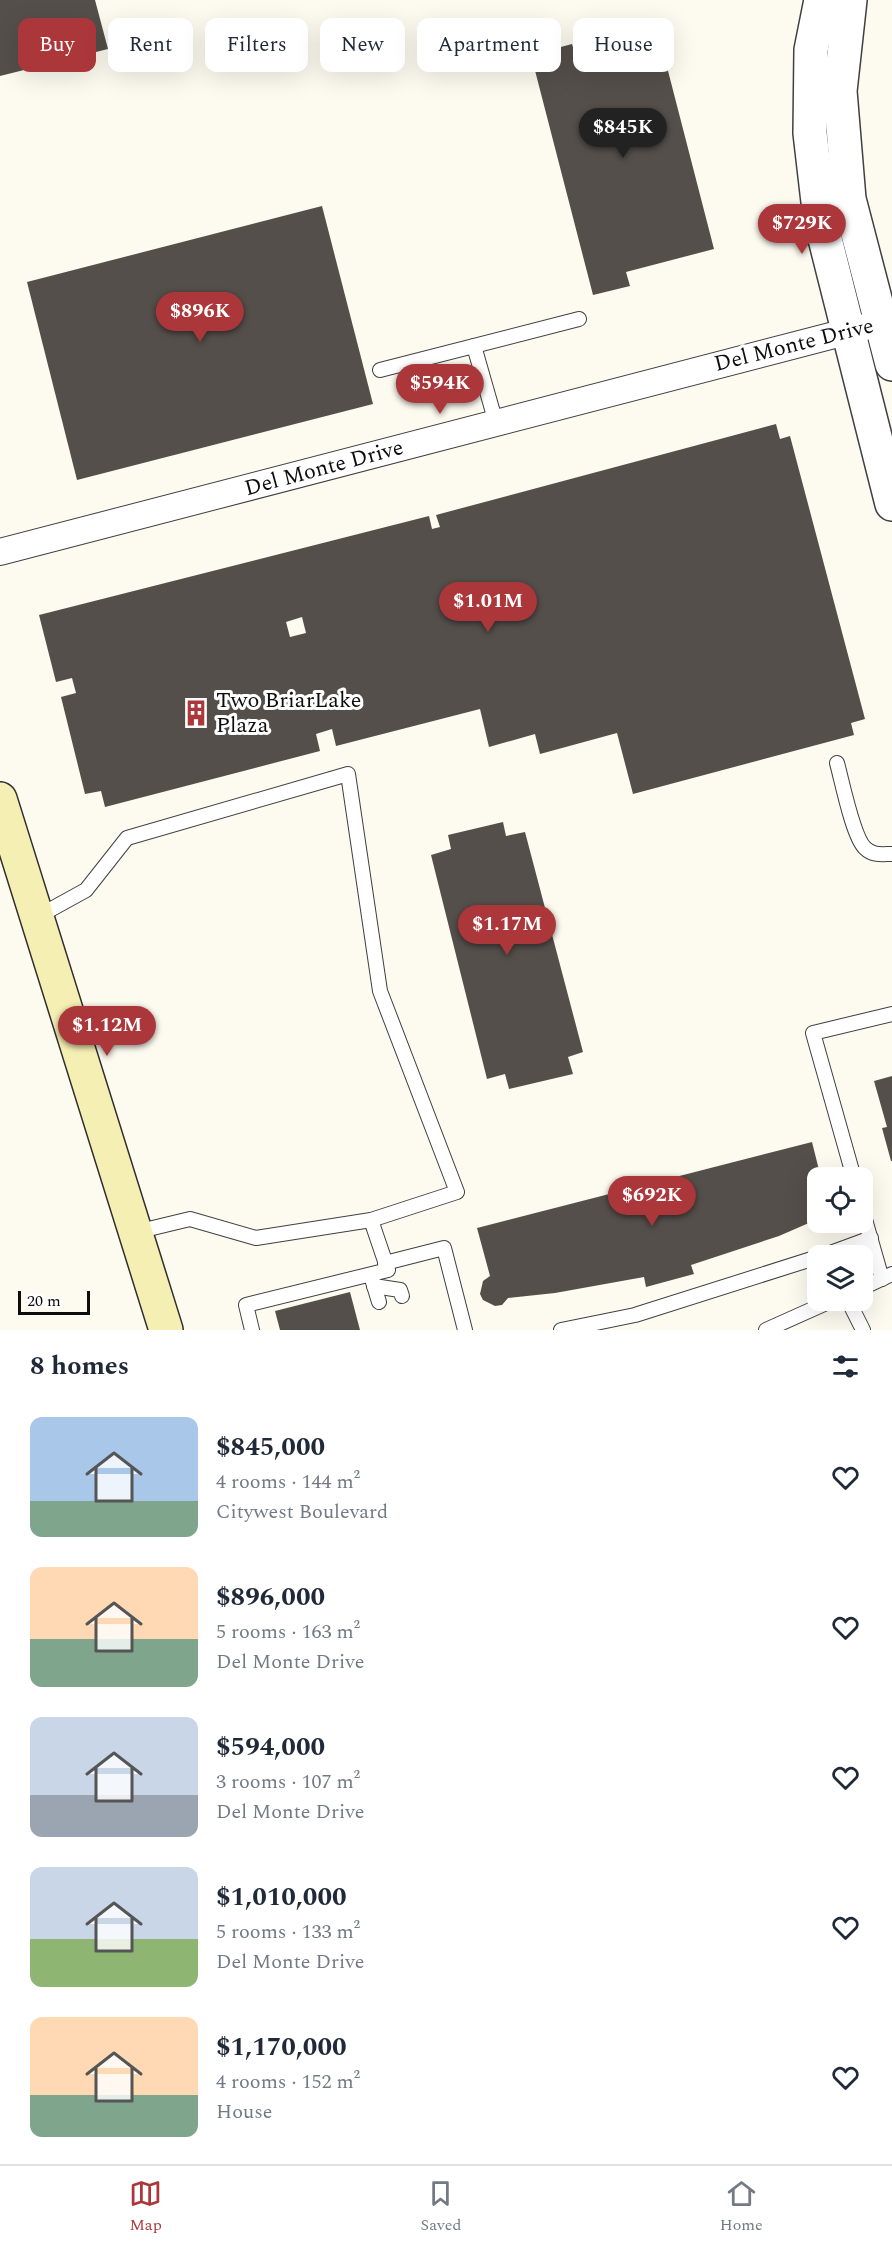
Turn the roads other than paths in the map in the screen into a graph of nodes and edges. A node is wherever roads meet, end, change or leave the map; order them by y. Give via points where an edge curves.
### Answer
1 (821, 0) edge
2 (850, 0) edge
3 (579, 319) dead end
4 (887, 321) edge
5 (847, 331) junction
6 (474, 346) junction
7 (892, 364) edge
8 (380, 370) dead end
9 (496, 423) junction
10 (892, 504) edge
11 (0, 552) edge
12 (837, 763) dead end
13 (0, 799) edge
14 (892, 854) edge
15 (37, 917) junction
16 (892, 1014) edge
17 (851, 1167) edge
18 (371, 1220) junction
19 (135, 1232) junction
20 (869, 1233) edge
21 (871, 1238) junction
22 (852, 1245) edge
23 (807, 1260) edge
24 (385, 1263) junction
25 (887, 1277) edge
26 (372, 1280) junction
27 (873, 1283) edge
28 (402, 1296) dead end
29 (379, 1302) dead end
30 (808, 1311) edge
31 (854, 1311) edge
32 (166, 1330) edge
33 (252, 1330) edge
34 (465, 1330) edge
35 (561, 1330) edge
36 (766, 1330) edge
37 (863, 1330) edge

1 - 5 street via 811,50 810,133 820,219
2 - 4 street via 840,91 849,199
3 - 6 lane
4 - 5 street, Del Monte Drive
4 - 7 street
5 - 9 street, Del Monte Drive
5 - 10 street
6 - 8 lane
6 - 9 lane
9 - 11 street, Del Monte Drive
12 - 14 lane via 864,848 876,855
13 - 15 main road
15 - 18 lane via 86,890 127,838 348,774 380,991 457,1192
15 - 19 main road
16 - 17 lane via 813,1033
18 - 19 lane via 256,1238 190,1219
18 - 24 lane
19 - 32 main road
20 - 21 lane
21 - 22 lane
21 - 25 lane
23 - 35 lane via 635,1315
24 - 26 lane via 388,1270
24 - 34 lane via 444,1248
25 - 27 lane
26 - 28 lane via 400,1290
26 - 29 lane
26 - 33 lane via 246,1305
30 - 36 lane
31 - 37 lane

